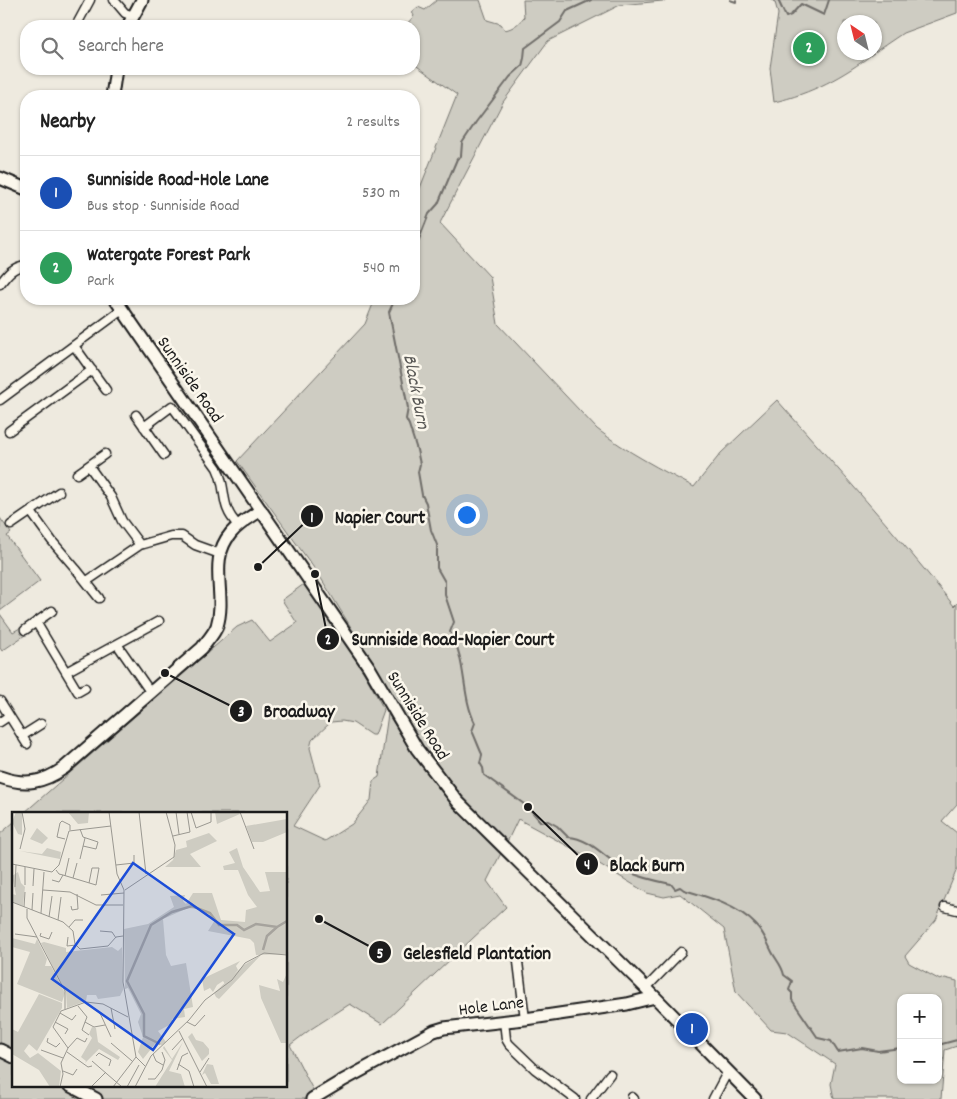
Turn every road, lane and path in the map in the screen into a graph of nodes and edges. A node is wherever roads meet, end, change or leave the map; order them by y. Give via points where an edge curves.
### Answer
1 (90, 0) edge
2 (114, 0) edge
3 (142, 0) edge
4 (79, 20) edge
5 (129, 20) edge
6 (131, 20) edge
7 (115, 75) edge
8 (113, 90) edge
9 (0, 178) edge
10 (20, 186) edge
11 (20, 265) edge
12 (0, 284) edge
13 (119, 305) edge
14 (122, 310) junction
15 (75, 346) junction
16 (92, 370) junction
17 (106, 390) dead end
18 (0, 400) edge
19 (136, 415) dead end
20 (144, 426) junction
21 (9, 431) dead end
22 (105, 454) dead end
23 (164, 455) dead end
24 (89, 466) junction
25 (77, 474) dead end
26 (59, 492) dead end
27 (261, 510) junction
28 (31, 512) junction
29 (11, 525) dead end
30 (238, 525) junction
31 (140, 545) junction
32 (220, 554) junction
33 (87, 581) junction
34 (99, 598) dead end
35 (52, 611) dead end
36 (159, 621) dead end
37 (36, 622) junction
38 (25, 630) dead end
39 (117, 644) junction
40 (66, 672) junction
41 (85, 688) dead end
42 (151, 693) junction
43 (0, 701) edge
44 (9, 716) junction
45 (0, 722) edge
46 (40, 724) dead end
47 (22, 736) junction
48 (27, 744) dead end
49 (0, 778) edge
50 (945, 907) dead end
51 (957, 910) edge
52 (681, 952) dead end
53 (518, 962) dead end
54 (646, 988) junction
55 (655, 998) junction
56 (525, 1018) junction
57 (504, 1021) junction
58 (0, 1050) edge
59 (12, 1056) edge
60 (728, 1071) junction
61 (610, 1074) dead end
62 (71, 1086) edge
63 (96, 1099) edge
64 (312, 1099) edge
65 (575, 1099) edge
66 (591, 1099) edge
67 (713, 1099) edge
68 (755, 1099) edge

1 - 4 street
2 - 5 street
3 - 6 main road
7 - 8 main road
9 - 10 main road
11 - 12 street via 9,271
13 - 14 main road, Sunniside Road
14 - 15 street
14 - 27 main road, Sunniside Road
15 - 16 street
15 - 18 street
16 - 17 street
16 - 21 street
19 - 20 street
20 - 23 street
20 - 30 street via 172,406 217,468 222,479 226,510
22 - 24 street
24 - 25 street
24 - 31 street
26 - 28 street
27 - 30 main road
27 - 54 main road, Sunniside Road via 369,667 412,742 443,784
28 - 29 street
28 - 33 street
30 - 32 main road via 226,538
31 - 32 street via 182,536 195,545
31 - 33 street
32 - 42 main road via 217,576 220,602 216,627 202,648
33 - 34 street
35 - 37 street
36 - 39 street
37 - 38 street
37 - 40 street
39 - 40 street
39 - 42 street
40 - 41 street via 78,692
42 - 49 main road via 53,776 33,782
43 - 44 street
44 - 45 street
44 - 47 street
46 - 47 street
47 - 48 street
50 - 51 street
52 - 54 street
53 - 56 street
54 - 55 main road, Sunniside Road
55 - 56 main road, Hole Lane
55 - 60 main road, Sunniside Road
56 - 57 main road, Hole Lane
57 - 64 main road, Hole Lane via 434,1031
57 - 65 street via 509,1044 535,1069
58 - 59 main road
60 - 67 street
60 - 68 main road, Sunniside Road
61 - 66 street
62 - 63 main road

